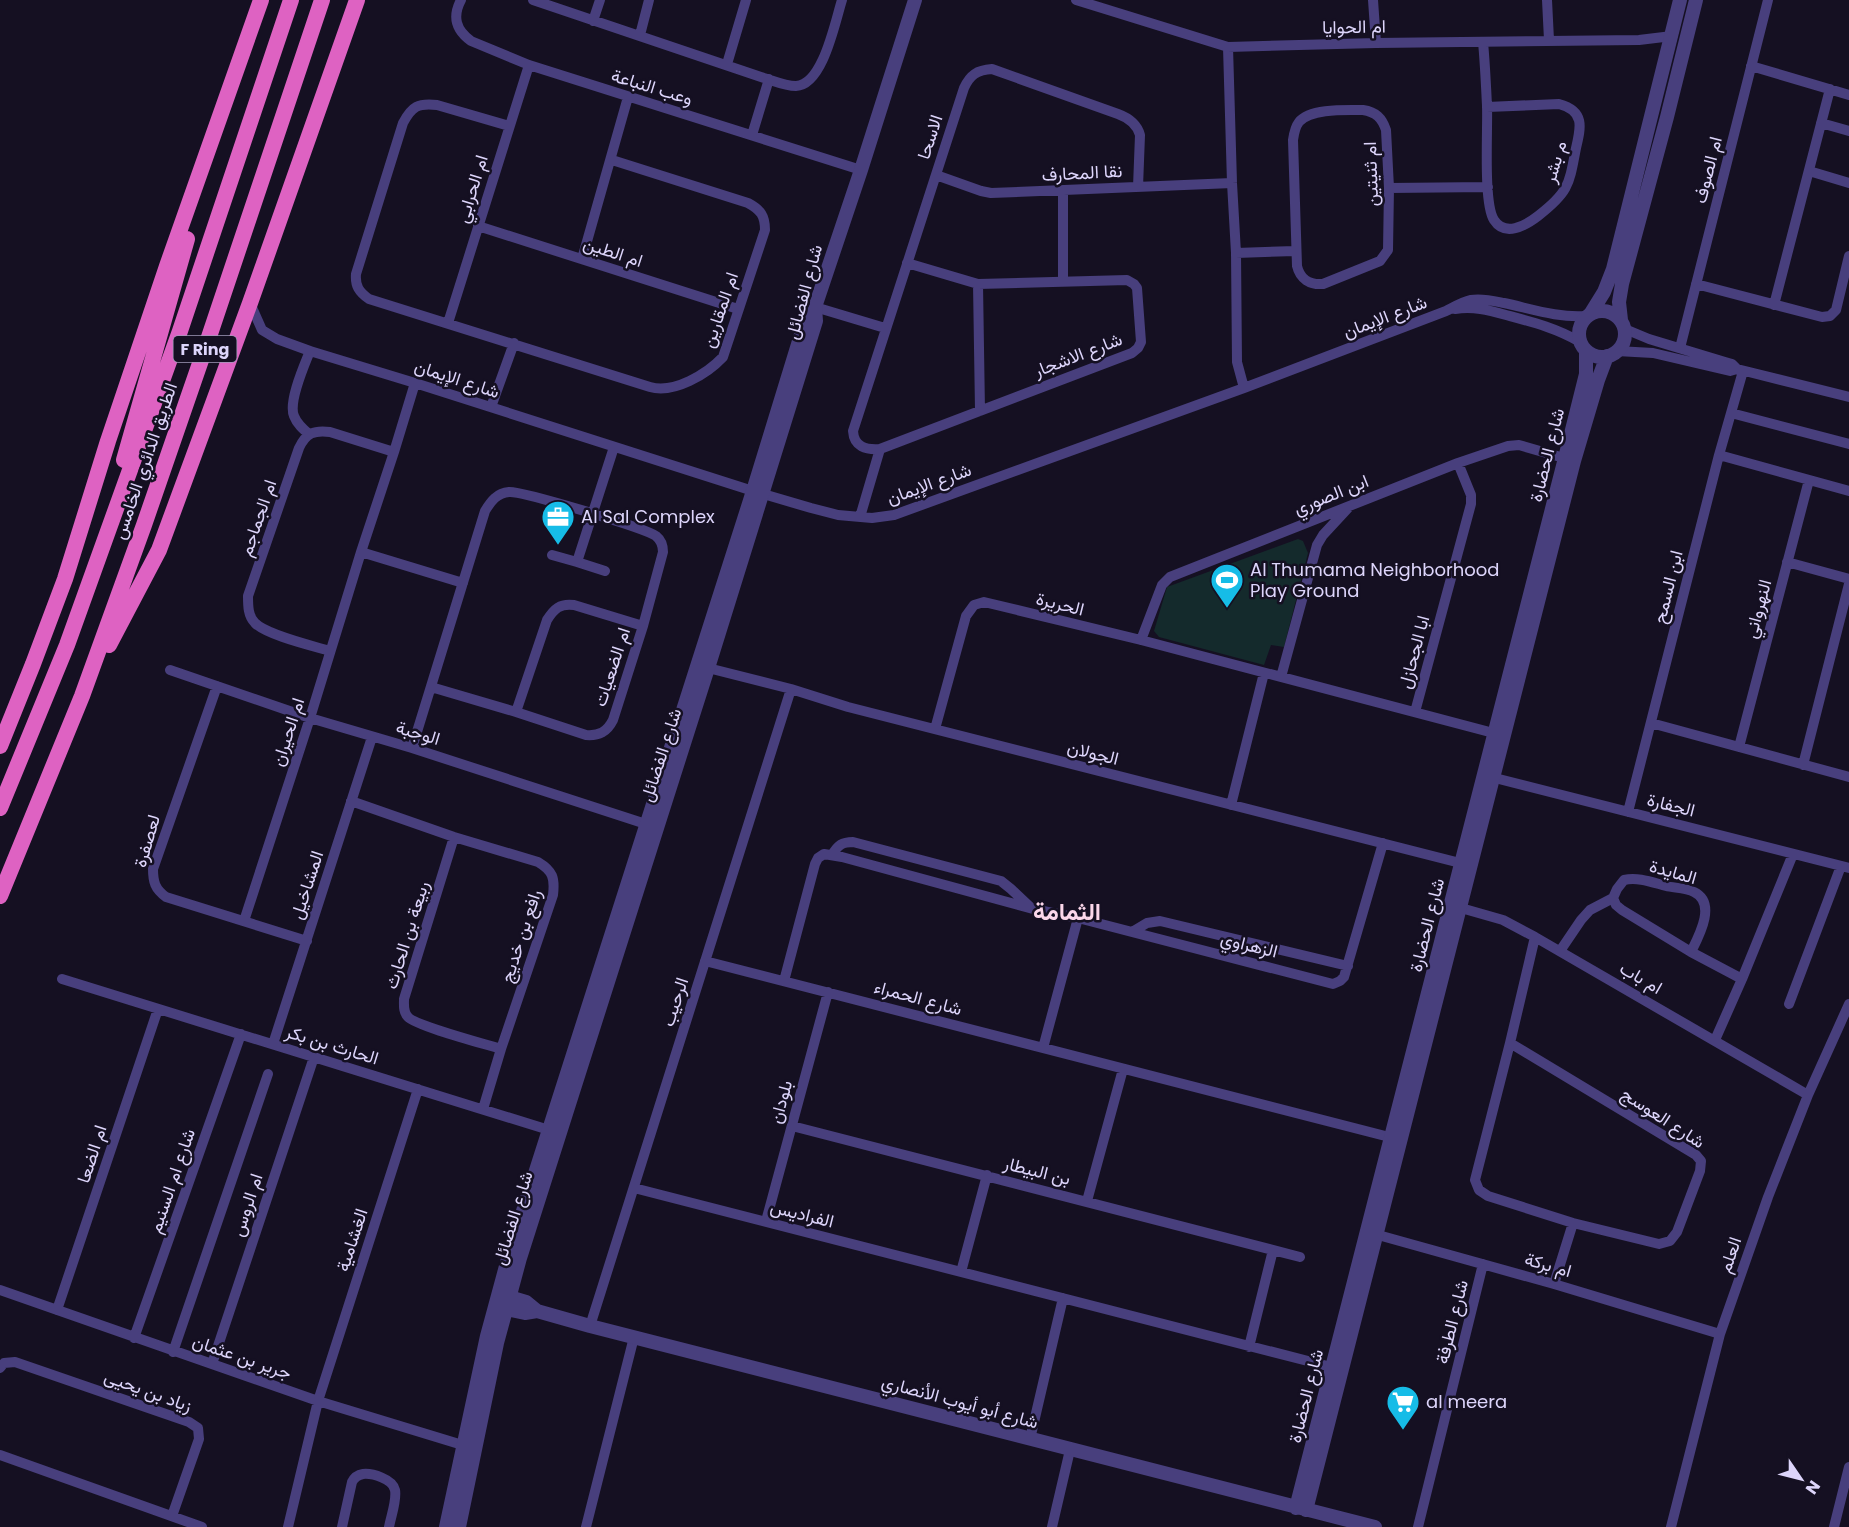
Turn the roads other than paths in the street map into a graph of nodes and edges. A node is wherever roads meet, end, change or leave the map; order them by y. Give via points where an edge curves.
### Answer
1 (261, 0) edge
2 (291, 0) edge
3 (322, 0) edge
4 (357, 0) edge
5 (533, 0) edge
6 (600, 0) edge
7 (650, 0) edge
8 (746, 0) edge
9 (842, 0) edge
10 (915, 0) edge
11 (1373, 0) edge
12 (1547, 0) edge
13 (1680, 0) edge
14 (1696, 0) edge
15 (1768, 0) edge
16 (1084, 1) edge
17 (459, 5) edge
18 (593, 21) junction
19 (640, 35) junction
20 (1672, 36) junction
21 (1549, 40) junction
22 (1639, 40) junction
23 (1484, 42) junction
24 (1376, 43) junction
25 (1228, 47) junction
26 (1666, 54) junction
27 (727, 64) junction
28 (529, 65) junction
29 (1751, 66) junction
30 (769, 79) junction
31 (1830, 89) junction
32 (1849, 94) edge
33 (628, 97) junction
34 (226, 100) junction
35 (1487, 107) junction
36 (1821, 123) junction
37 (509, 126) junction
38 (1849, 131) edge
39 (752, 135) junction
40 (612, 160) junction
41 (861, 170) junction
42 (1809, 171) junction
43 (936, 175) junction
44 (1232, 183) junction
45 (1849, 183) edge
46 (1138, 187) junction
47 (1488, 187) junction
48 (1389, 188) junction
49 (1063, 191) junction
50 (478, 226) junction
51 (1296, 251) junction
52 (1236, 253) junction
53 (1849, 256) edge
54 (582, 260) junction
55 (907, 263) junction
56 (1063, 282) junction
57 (978, 284) junction
58 (1696, 284) junction
59 (250, 303) junction
60 (1774, 305) junction
61 (815, 307) junction
62 (738, 309) junction
63 (1446, 311) junction
64 (1589, 314) junction
65 (448, 323) junction
66 (1623, 325) junction
67 (885, 328) junction
68 (514, 343) junction
69 (1583, 346) junction
70 (1680, 348) junction
71 (310, 351) junction
72 (1612, 354) junction
73 (1740, 370) junction
74 (415, 383) junction
75 (1244, 388) junction
76 (1849, 397) edge
77 (491, 407) junction
78 (980, 411) junction
79 (1731, 413) junction
80 (309, 435) junction
81 (1849, 444) edge
82 (614, 447) junction
83 (880, 449) junction
84 (394, 452) junction
85 (1719, 455) junction
86 (1570, 459) junction
87 (1458, 463) junction
88 (1809, 480) junction
89 (1849, 491) edge
90 (758, 493) junction
91 (1350, 506) junction
92 (592, 514) junction
93 (860, 517) junction
94 (104, 542) junction
95 (361, 552) junction
96 (552, 555) dead end
97 (577, 562) junction
98 (1787, 562) junction
99 (605, 570) dead end
100 (1849, 579) edge
101 (463, 583) junction
102 (1849, 584) edge
103 (711, 621) junction
104 (643, 626) junction
105 (1141, 640) junction
106 (330, 651) junction
107 (708, 668) junction
108 (170, 670) dead end
109 (1264, 673) junction
110 (1281, 677) junction
111 (217, 686) junction
112 (431, 687) junction
113 (791, 689) junction
114 (82, 696) junction
115 (516, 712) junction
116 (1415, 712) junction
117 (310, 718) junction
118 (1651, 723) junction
119 (935, 729) junction
120 (1500, 734) junction
121 (372, 737) junction
122 (0, 746) edge
123 (1739, 747) junction
124 (412, 748) junction
125 (1803, 765) junction
126 (1489, 777) junction
127 (1849, 777) edge
128 (351, 801) junction
129 (1231, 805) junction
130 (0, 808) edge
131 (1628, 812) junction
132 (652, 826) junction
133 (454, 837) junction
134 (1383, 843) junction
135 (1793, 854) junction
136 (832, 855) junction
137 (1466, 864) junction
138 (1845, 867) edge
139 (0, 896) edge
140 (1613, 898) junction
141 (1456, 906) junction
142 (1033, 909) junction
143 (1078, 918) junction
144 (244, 921) junction
145 (1132, 932) junction
146 (1535, 937) junction
147 (306, 941) junction
148 (1560, 951) junction
149 (1691, 952) junction
150 (705, 961) junction
151 (1348, 966) junction
152 (62, 979) dead end
153 (1742, 979) junction
154 (784, 981) junction
155 (828, 992) junction
156 (1789, 1004) dead end
157 (1848, 1008) edge
158 (158, 1009) junction
159 (241, 1034) junction
160 (1715, 1040) junction
161 (1510, 1043) junction
162 (273, 1044) junction
163 (1043, 1048) junction
164 (501, 1049) junction
165 (314, 1057) junction
166 (1123, 1069) junction
167 (268, 1074) dead end
168 (418, 1089) junction
169 (1808, 1095) junction
170 (483, 1109) junction
171 (792, 1126) junction
172 (549, 1130) junction
173 (1396, 1139) junction
174 (546, 1173) junction
175 (987, 1175) junction
176 (634, 1188) junction
177 (1087, 1201) junction
178 (766, 1221) junction
179 (1574, 1223) junction
180 (1372, 1233) junction
181 (1273, 1250) junction
182 (1300, 1257) dead end
183 (1483, 1264) junction
184 (961, 1272) junction
185 (1554, 1284) junction
186 (0, 1290) edge
187 (1063, 1298) junction
188 (502, 1301) junction
189 (57, 1310) junction
190 (590, 1326) junction
191 (1720, 1334) junction
192 (634, 1337) junction
193 (134, 1338) junction
194 (1249, 1347) junction
195 (173, 1352) junction
196 (212, 1364) junction
197 (0, 1368) edge
198 (1337, 1369) junction
199 (318, 1401) junction
200 (1030, 1439) junction
201 (469, 1448) junction
202 (1070, 1450) junction
203 (0, 1455) edge
204 (1849, 1467) edge
205 (1301, 1509) junction
206 (172, 1516) junction
207 (202, 1527) edge
208 (288, 1527) edge
209 (342, 1527) edge
210 (389, 1527) edge
211 (446, 1527) edge
212 (459, 1527) edge
213 (586, 1527) edge
214 (1052, 1527) edge
215 (1375, 1527) edge
216 (1418, 1527) edge
217 (1671, 1527) edge
218 (1834, 1527) edge

1 - 34 highway
2 - 94 highway, الطريق الدائري الخامس / F Ring via 180,331
3 - 114 highway, الطريق الدائري الخامس / F Ring via 208,340
4 - 59 highway
5 - 18 street
6 - 18 street
7 - 19 street
8 - 27 street
9 - 30 street via 815,76 797,86
10 - 41 street, شارع الفضائل
11 - 24 street
12 - 21 street
13 - 20 street
14 - 66 street via 1622,284 1619,302
15 - 29 street, ام الصوف
16 - 25 street, ام الحوايا
17 - 28 street, وعب النباعة via 455,17 464,36
18 - 19 street
19 - 27 street
20 - 22 street, ام الحوايا
20 - 26 street
21 - 22 street, ام الحوايا
21 - 23 street, ام الحوايا
22 - 26 street, ام الحوايا via 1657,45
23 - 24 street, ام الحوايا
23 - 35 street, م بشر
24 - 25 street, ام الحوايا
25 - 44 street
26 - 64 street via 1613,269
27 - 30 street
28 - 33 street, وعب النباعة
28 - 37 street, ام الحرابي
29 - 31 street
29 - 58 street, ام الصوف
30 - 39 street
31 - 32 street
31 - 36 street
33 - 39 street, وعب النباعة
33 - 40 street
34 - 94 highway via 130,434
34 - 122 highway via 166,266 65,579
35 - 47 street, م بشر
35 - 47 street, م بشر via 1559,104 1575,112 1581,126 1564,191 1557,202 1533,219 1509,229 1495,222
36 - 38 street
36 - 42 street
37 - 50 street, ام الحرابي
37 - 65 street, ام المقارين via 436,105 416,106 408,113 359,263 356,282 369,299
39 - 41 street, وعب النباعة
40 - 54 street
40 - 62 street, ام المقارين via 748,203 763,214 765,230
41 - 61 street, شارع الفضائل
42 - 45 street
42 - 60 street
43 - 46 street, الاسحا via 968,79 992,69 1131,120 1140,135
43 - 49 street, نقا المحارف via 991,193
43 - 55 street, الاسحا
44 - 46 street, نقا المحارف
44 - 52 street
46 - 49 street, نقا المحارف
47 - 48 street
48 - 51 street, ام ثنيتين via 1389,245 1380,261 1316,284 1298,272
48 - 51 street, ام ثنيتين via 1386,130 1377,115 1364,110 1319,112 1300,120 1293,140
49 - 56 street
50 - 54 street, ام الطين
50 - 65 street, ام الحرابي
51 - 52 street
52 - 75 street via 1237,362
53 - 60 street via 1836,310 1830,316
54 - 62 street, ام الطين
55 - 57 street, شارع الاشجار
55 - 67 street, الاسحا
56 - 57 street, شارع الاشجار
56 - 78 street, شارع الاشجار via 1127,280 1134,284 1141,342 1138,348
57 - 78 street
58 - 60 street
58 - 70 street, ام الصوف
59 - 71 street, شارع الإيمان via 262,330
59 - 114 highway via 159,550
61 - 67 street
61 - 90 street, شارع الفضائل via 816,321
61 - 90 street via 806,318 772,428
62 - 68 street, ام المقارين via 723,357 714,367 666,390
63 - 64 street, شارع الإيمان via 1474,299 1558,316
63 - 69 street, شارع الإيمان via 1493,311 1557,329
63 - 75 street, شارع الإيمان
64 - 66 street via 1608,311
64 - 69 street via 1579,331
65 - 68 street, ام المقارين
66 - 70 street
66 - 72 street via 1624,341
67 - 83 street, الاسحا via 853,431 854,440 864,448
68 - 77 street
69 - 72 street via 1596,356
69 - 86 street, شارع الحضارة via 1586,374
70 - 73 street
71 - 74 street, شارع الإيمان
71 - 80 street via 293,402 293,414
72 - 73 street via 1653,353
72 - 86 street, شارع الحضارة via 1598,380
73 - 76 street
73 - 79 street, ابن السمح
74 - 77 street, شارع الإيمان
74 - 84 street, ام الحيران
75 - 93 street, شارع الإيمان via 894,515
77 - 82 street, شارع الإيمان
78 - 83 street, شارع الاشجار
79 - 81 street
79 - 85 street, ابن السمح
80 - 84 street via 330,432
80 - 106 street, ام الجماجم via 299,448 251,586 249,612 255,624 267,632
82 - 90 street, شارع الإيمان
82 - 92 street
83 - 93 street
84 - 95 street, ام الحيران
85 - 88 street
85 - 118 street, ابن السمح
86 - 87 street, ابن الصوري via 1508,446
86 - 120 street, شارع الحضارة
87 - 91 street, ابن الصوري
87 - 116 street, ابا الجحازل via 1471,504
88 - 89 street
88 - 98 street, النهرواني
90 - 93 street, شارع الإيمان via 838,515
90 - 103 street
90 - 107 street, شارع الفضائل via 741,546 744,553
91 - 105 street, ابن الصوري via 1170,577 1162,585
91 - 110 street via 1317,545
92 - 97 street
92 - 101 street, ام الضعيات via 517,492 499,494 485,511
92 - 104 street, ام الضعيات via 651,534 663,546
94 - 130 highway, الطريق الدائري الخامس / F Ring via 67,645
95 - 101 street
95 - 106 street, ام الحيران
96 - 97 street
97 - 99 street
98 - 100 street
98 - 123 street, النهرواني
101 - 112 street, ام الضعيات
102 - 125 street
103 - 107 street via 713,629 704,662
103 - 132 street
104 - 115 street via 574,605 558,607 547,620
104 - 115 street, ام الضعيات via 613,720 601,734 586,735
105 - 109 street, الحريرة
105 - 119 street, الحريرة via 984,602 974,605 966,616
106 - 117 street, ام الحيران
107 - 113 street, الجولان
107 - 132 street, شارع الفضائل
108 - 111 street, الوجبة
109 - 110 street, الحريرة
109 - 129 street
110 - 116 street, الحريرة
111 - 117 street, الوجبة
111 - 144 street, لعصفرة via 153,869 153,879 166,897
112 - 115 street, ام الضعيات
112 - 124 street, ام الضعيات
113 - 119 street, الجولان
113 - 150 street, الرحيب
114 - 139 highway, الطريق الدائري الخامس / F Ring
116 - 120 street, الحريرة
117 - 121 street, الوجبة
117 - 144 street, ام الحيران
118 - 123 street
118 - 131 street, ابن السمح
119 - 129 street, الجولان
120 - 126 street, شارع الحضارة
121 - 124 street, الوجبة
121 - 128 street, المشاخيل
123 - 125 street
124 - 132 street, الوجبة
125 - 127 street
126 - 131 street, الجفارة
126 - 137 street, شارع الحضارة
128 - 133 street, رافع بن خديج
128 - 147 street, المشاخيل
129 - 134 street, الجولان
131 - 135 street, الجفارة
132 - 172 street
132 - 174 street, شارع الفضائل
133 - 164 street, ربيعة بن الحارث via 404,1008 406,1016 419,1024
133 - 164 street, رافع بن خديج via 538,862 551,873 554,883
134 - 137 street, الجولان
134 - 151 street
135 - 138 street, الجفارة
135 - 153 street
136 - 142 street, الزهراوي
136 - 142 street via 844,842 853,842 1001,881
136 - 154 street via 824,854 815,864
137 - 141 street, شارع الحضارة
138 - 156 street
140 - 148 street, المايدة via 1590,910
140 - 149 street via 1622,910
140 - 149 street, المايدة via 1624,880 1634,878 1694,892 1703,900 1705,911 1702,931
141 - 146 street, ام باب via 1503,920
141 - 173 street, شارع الحضارة
142 - 143 street, الزهراوي
143 - 145 street, الزهراوي
143 - 163 street
144 - 147 street, لعصفرة
145 - 151 street, الزهراوي via 1160,921
145 - 151 street, الزهراوي via 1333,984 1344,977
146 - 148 street, ام باب
146 - 161 street, شارع العوسج
147 - 162 street, المشاخيل
148 - 160 street, ام باب
149 - 153 street
150 - 154 street, شارع الحمراء
150 - 176 street, الرحيب
152 - 158 street, الحارث بن بكر
153 - 160 street
154 - 155 street, شارع الحمراء
155 - 163 street, شارع الحمراء
155 - 171 street, بلودان
157 - 169 street, العلم
158 - 159 street, الحارث بن بكر
158 - 189 street, ام الضعا
159 - 162 street, الحارث بن بكر
159 - 193 street, شارع ام السنيم
160 - 169 street, ام باب
161 - 179 street, شارع العوسج via 1475,1180 1479,1190 1488,1196
161 - 179 street, شارع العوسج via 1701,1161 1677,1232 1670,1241 1659,1244
162 - 165 street, الحارث بن بكر
163 - 166 street, شارع الحمراء
164 - 170 street, رافع بن خديج
165 - 168 street, الحارث بن بكر
165 - 196 street, ام الروس
166 - 173 street, شارع الحمراء
166 - 177 street
167 - 195 street
168 - 170 street, الحارث بن بكر
168 - 199 street, الغشامية
169 - 191 street, العلم
170 - 172 street, الحارث بن بكر
171 - 175 street, بن البيطار
171 - 178 street, بلودان
172 - 174 street via 553,1137
172 - 188 street
173 - 180 street, شارع الحضارة
174 - 188 street, شارع الفضائل
175 - 177 street, بن البيطار
175 - 184 street
176 - 178 street, الفراديس
176 - 190 street, الرحيب
177 - 181 street, بن البيطار
178 - 184 street, الفراديس
179 - 185 street
180 - 183 street, ام بركة
180 - 198 street, شارع الحضارة
181 - 182 street, بن البيطار
181 - 194 street
183 - 185 street, ام بركة
183 - 216 street, شارع الطرفة
184 - 187 street, الفراديس
185 - 191 street, ام بركة
186 - 189 street, جرير بن عثمان
187 - 194 street, الفراديس
187 - 200 street
188 - 190 street, شارع أبو أيوب الأنصاري via 526,1302 537,1311
188 - 201 street, شارع الفضائل
189 - 193 street, جرير بن عثمان
190 - 192 street, شارع أبو أيوب الأنصاري
191 - 217 street, العلم
192 - 200 street, شارع أبو أيوب الأنصاري
192 - 213 street
193 - 195 street, جرير بن عثمان
194 - 198 street, الفراديس
195 - 196 street, جرير بن عثمان
196 - 199 street, جرير بن عثمان
197 - 206 street, زياد بن يحيى via 4,1363 15,1362 198,1428 199,1439
198 - 205 street, شارع الحضارة
199 - 201 street, جرير بن عثمان
199 - 208 street, الغشامية
200 - 202 street, شارع أبو أيوب الأنصاري
201 - 211 street
201 - 212 street, شارع الفضائل
202 - 205 street, شارع أبو أيوب الأنصاري
202 - 214 street
203 - 206 street
204 - 218 street
205 - 215 street, شارع أبو أيوب الأنصاري
206 - 207 street
209 - 210 street via 352,1482 362,1474 389,1481 394,1488

